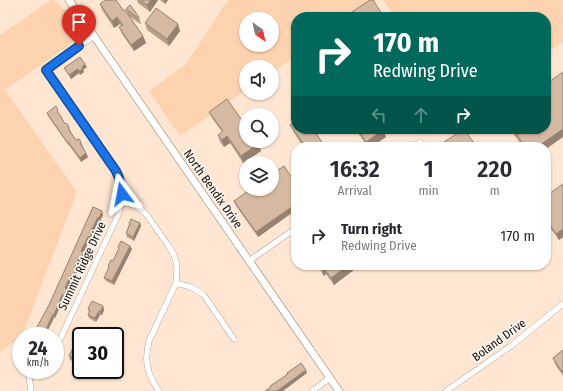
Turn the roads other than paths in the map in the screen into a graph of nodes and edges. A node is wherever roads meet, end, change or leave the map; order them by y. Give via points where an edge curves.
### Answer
1 (69, 0) edge
2 (94, 36) junction
3 (122, 201) junction
4 (291, 232) edge
5 (249, 261) junction
6 (176, 283) junction
7 (563, 304) edge
8 (64, 331) edge
9 (234, 339) dead end
10 (330, 378) junction
11 (29, 379) edge
12 (31, 391) edge
13 (159, 391) edge
14 (312, 391) edge
15 (339, 391) edge
16 (446, 391) edge

1 - 2 street, North Bendix Drive
2 - 3 street, Summit Ridge Drive via 46,70 116,171
2 - 5 street, North Bendix Drive
3 - 6 street via 142,210 168,245 176,262
3 - 8 street, Summit Ridge Drive via 118,215
4 - 5 street
5 - 10 street, North Bendix Drive
6 - 9 street via 203,294
6 - 13 street via 147,349 148,369
7 - 16 street, Boland Drive via 511,346
10 - 14 street
10 - 15 street, North Bendix Drive
11 - 12 street

